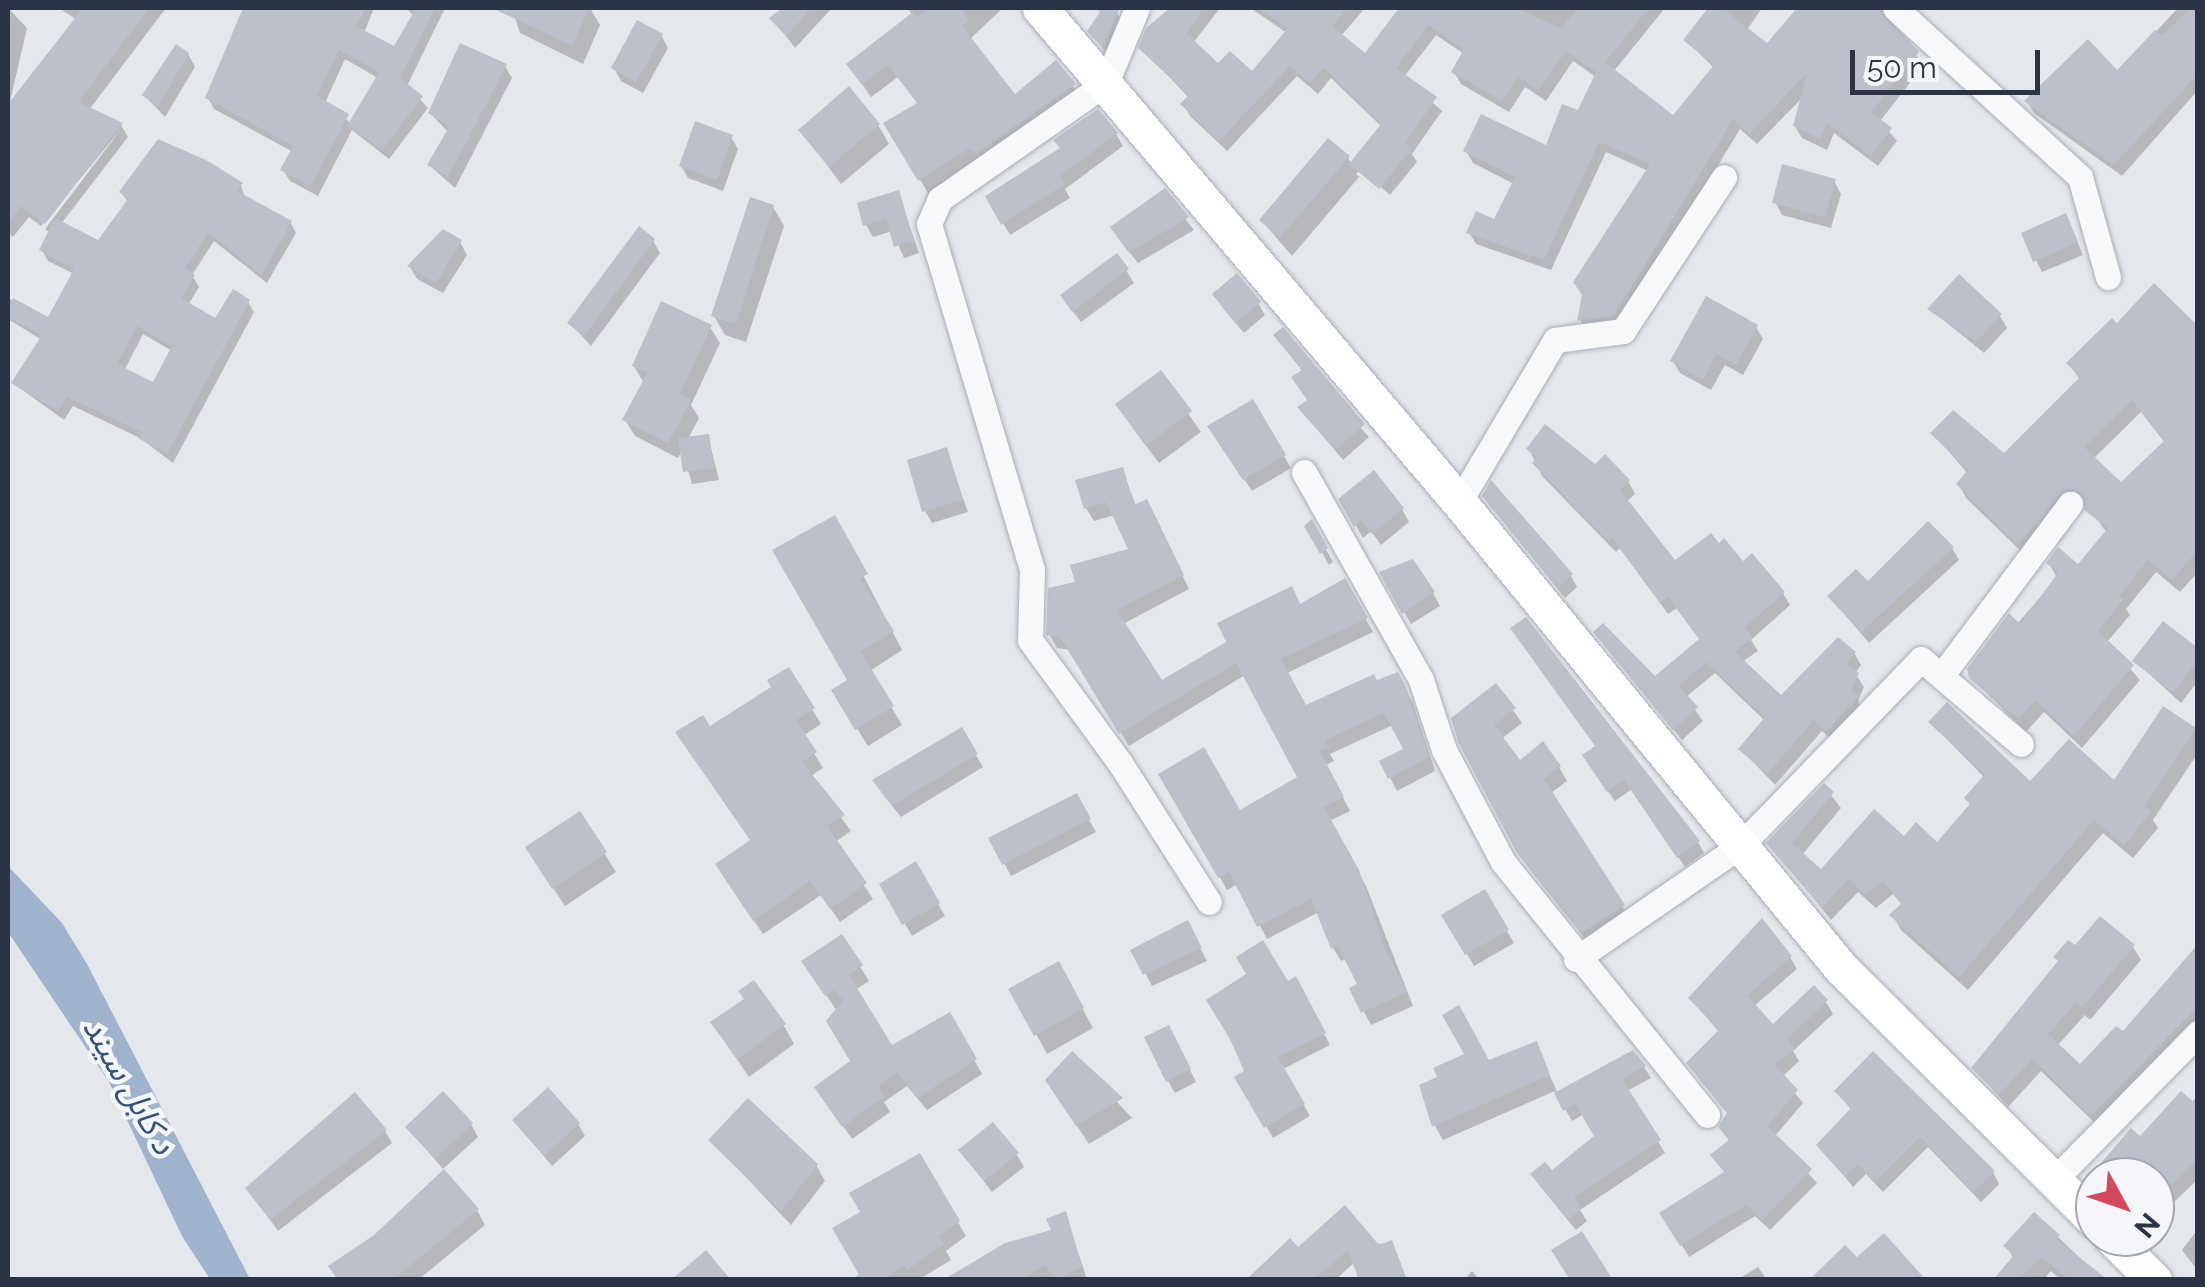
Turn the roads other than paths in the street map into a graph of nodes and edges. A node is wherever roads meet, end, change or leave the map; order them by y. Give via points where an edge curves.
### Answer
1 (1040, 8) edge
2 (1137, 8) edge
3 (1895, 8) edge
4 (1106, 83) junction
5 (1724, 176) dead end
6 (2108, 277) dead end
7 (1304, 472) dead end
8 (1459, 502) junction
9 (2070, 504) dead end
10 (1942, 675) junction
11 (2021, 744) dead end
12 (1740, 846) junction
13 (1209, 902) dead end
14 (1576, 959) junction
15 (2198, 1032) edge
16 (1707, 1115) dead end
17 (2054, 1180) junction
18 (2075, 1201) edge
19 (2131, 1257) edge
20 (2154, 1280) edge

1 - 4 main road
2 - 4 street
3 - 6 street via 2080,177
4 - 8 main road
4 - 13 street via 940,199 930,224 1032,570 1030,640 1120,762
5 - 8 street via 1624,331 1556,340
7 - 14 street via 1421,680 1444,750 1503,862
8 - 12 main road
9 - 10 street
10 - 11 street
10 - 12 street via 1920,659 1911,664
12 - 14 street
12 - 17 main road via 1840,968
14 - 16 street
15 - 17 street
17 - 18 main road
19 - 20 main road

